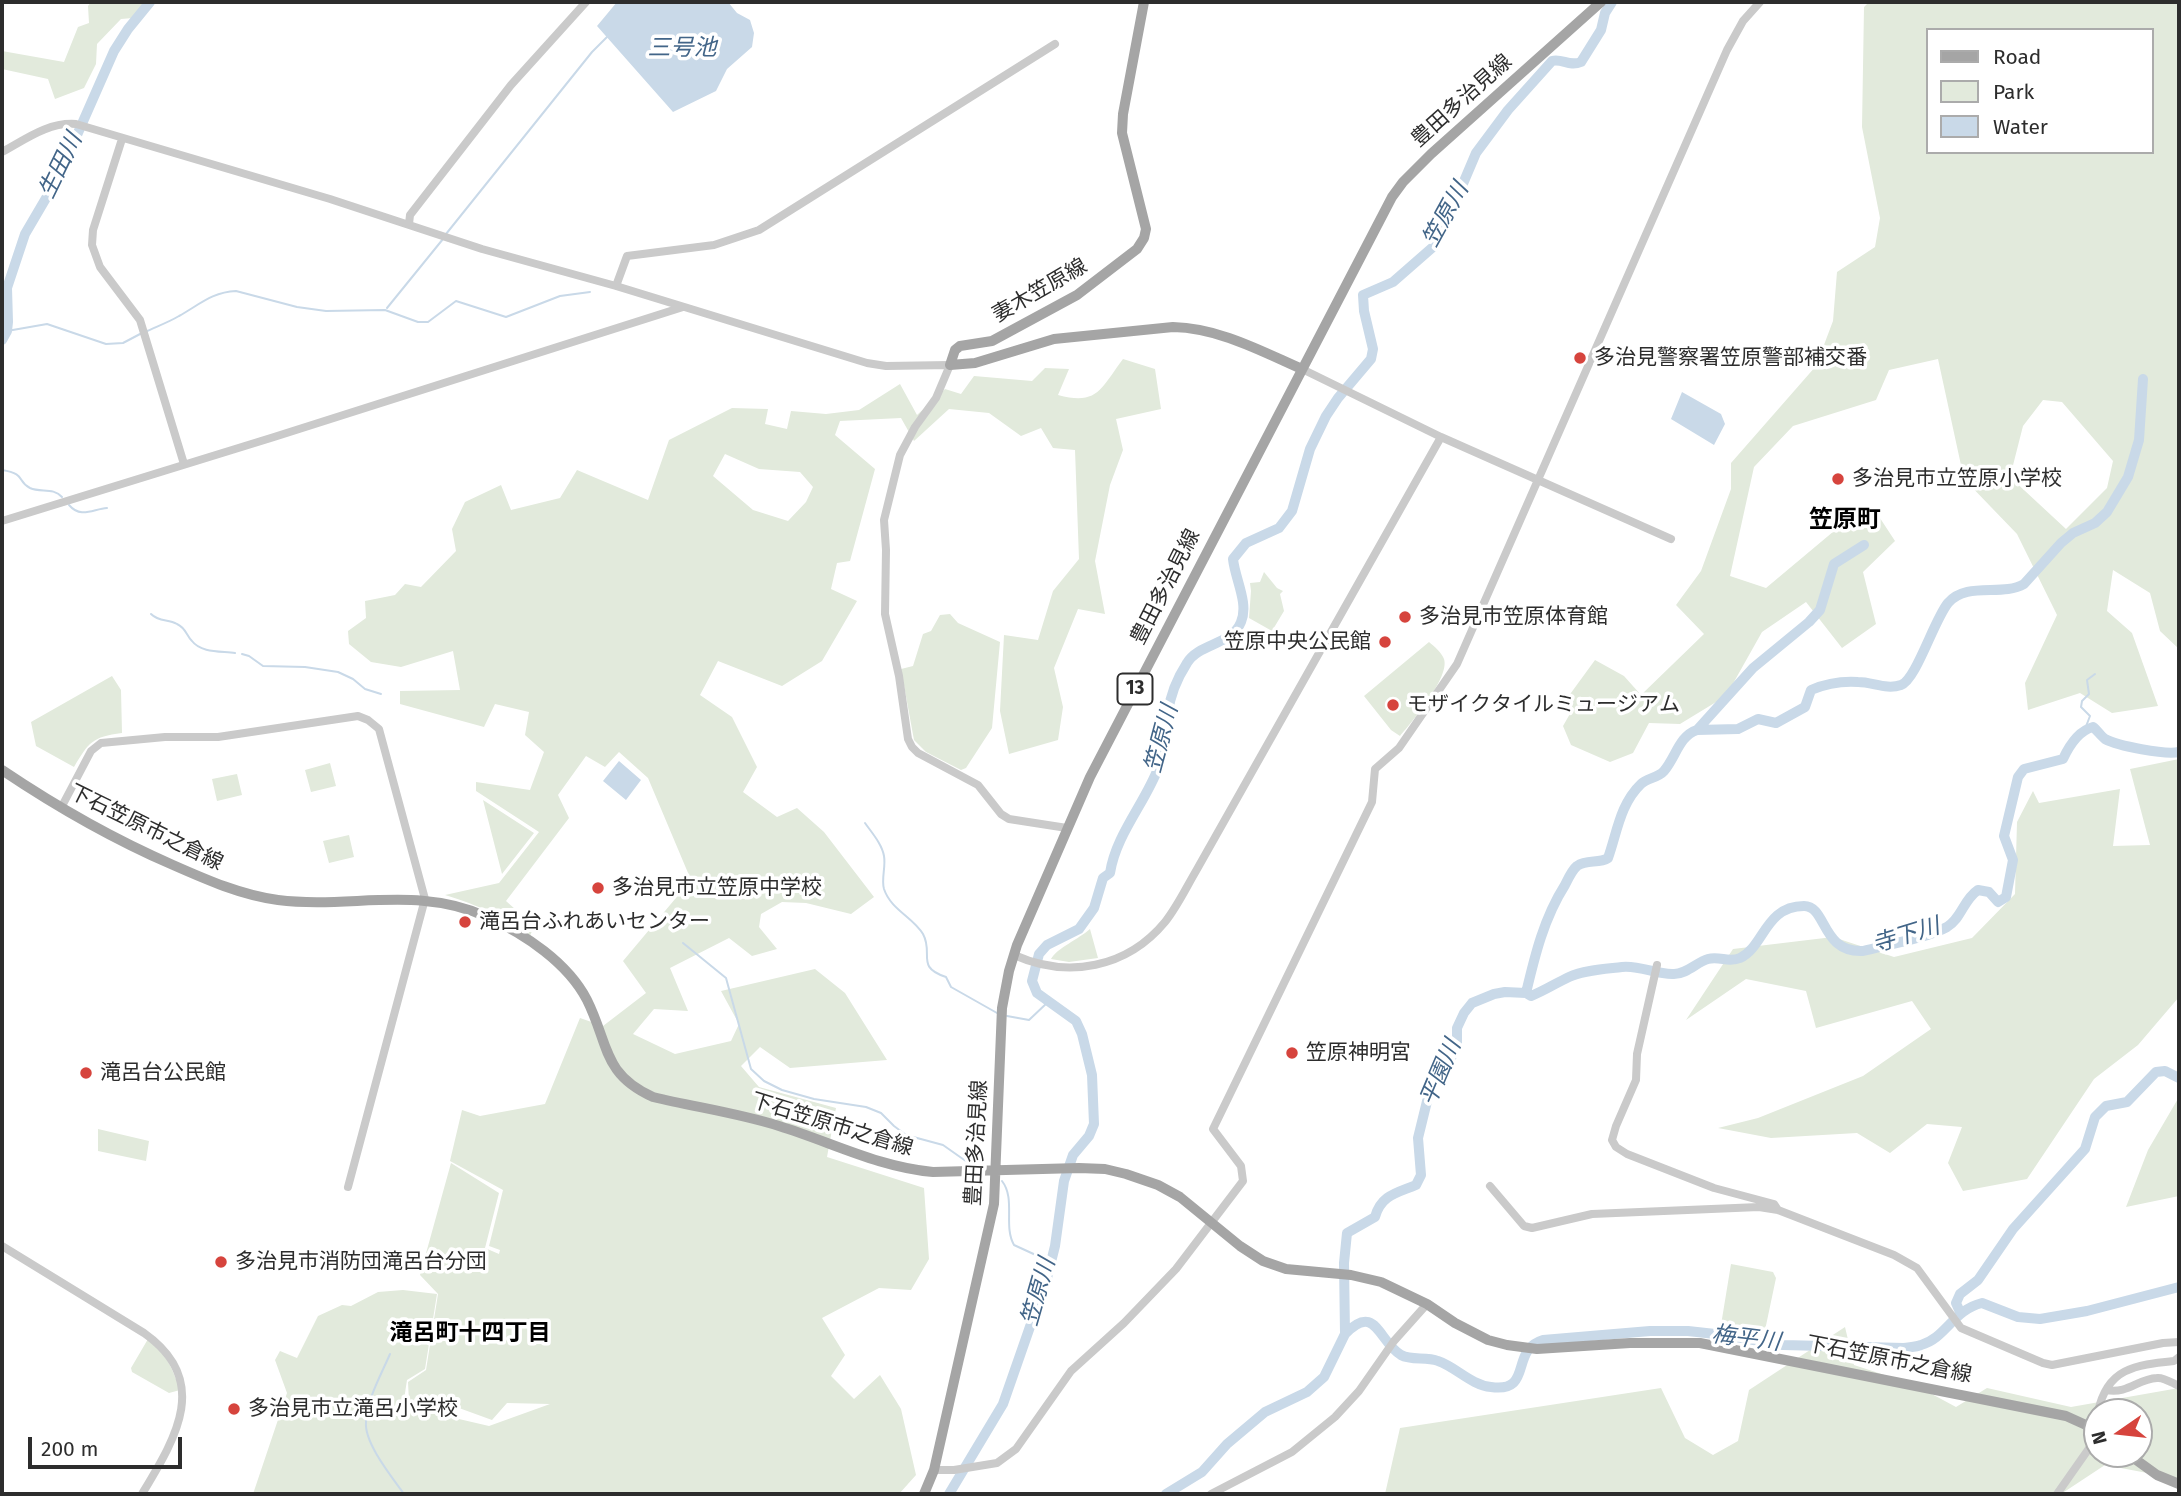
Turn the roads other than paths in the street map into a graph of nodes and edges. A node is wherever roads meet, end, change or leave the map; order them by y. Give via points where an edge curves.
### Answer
1 (586, 2) edge
2 (1144, 2) edge
3 (1601, 2) edge
4 (1760, 2) edge
5 (1055, 44) dead end
6 (122, 139) junction
7 (2, 152) edge
8 (409, 224) junction
9 (616, 286) junction
10 (683, 307) junction
11 (950, 365) junction
12 (1302, 369) junction
13 (1441, 437) junction
14 (184, 464) junction
15 (1538, 479) junction
16 (2, 521) edge
17 (1671, 540) dead end
18 (2, 770) edge
19 (61, 808) junction
20 (1067, 828) junction
21 (425, 899) junction
22 (1014, 955) junction
23 (1657, 965) dead end
24 (996, 1171) junction
25 (1490, 1186) dead end
26 (348, 1187) dead end
27 (1779, 1210) junction
28 (1213, 1223) junction
29 (2, 1246) edge
30 (1427, 1304) junction
31 (2179, 1342) edge
32 (2179, 1357) edge
33 (2179, 1386) edge
34 (2106, 1390) junction
35 (2102, 1398) edge
36 (2083, 1425) edge
37 (2083, 1453) edge
38 (2147, 1468) edge
39 (934, 1470) junction
40 (2179, 1484) edge
41 (142, 1494) edge
42 (924, 1494) edge
43 (1211, 1494) edge
44 (2057, 1494) edge

1 - 8 street via 511,85 410,215
2 - 11 main road, 妻木笠原線 via 1122,133 1146,229 1144,238 1137,249 1077,295 992,341 960,346
3 - 12 main road, 豊田多治見線 / 13 via 1403,182
4 - 15 street via 1727,50
5 - 9 street via 759,230 714,245 627,256
6 - 7 street via 65,123 42,129
6 - 8 street
6 - 14 street via 92,245 100,267 140,320
8 - 9 street
9 - 10 street
10 - 11 street via 867,363
10 - 14 street
11 - 12 main road, 妻木笠原線 via 975,363 1054,339 1173,327 1220,335
11 - 20 street via 936,398 900,455 884,520 885,614 908,740 918,753 978,785 1001,814
12 - 13 street
12 - 20 main road, 豊田多治見線 / 13
13 - 15 street
13 - 22 street via 1171,914 1146,940 1120,957 1082,968 1047,967
14 - 16 street
15 - 17 street
15 - 28 street via 1457,664 1399,748 1375,769 1372,802 1213,1129 1241,1166 1243,1181
18 - 19 main road, 下石笠原市之倉線
19 - 21 main road, 下石笠原市之倉線 via 132,847 247,894 306,903
19 - 21 street via 91,751 101,743 218,737 358,716 379,729 383,738
20 - 22 main road, 豊田多治見線 / 13
21 - 24 main road, 下石笠原市之倉線 via 488,917 561,965 587,1000 611,1063 637,1090 778,1125 881,1163 933,1172
21 - 26 street
22 - 24 main road, 豊田多治見線 / 13 via 1002,1008
23 - 27 street via 1637,1054 1636,1080 1612,1140 1627,1154 1714,1188 1774,1204
24 - 28 main road, 下石笠原市之倉線 via 1105,1169 1158,1185
24 - 39 main road, 豊田多治見線 / 13 via 990,1227
25 - 27 street via 1524,1226 1532,1228 1592,1214
27 - 31 street via 1917,1268 1961,1328 2043,1363
28 - 30 main road, 下石笠原市之倉線 via 1270,1264 1381,1282
28 - 39 street via 1171,1275 1071,1371 1016,1449 997,1463
29 - 41 street via 144,1333 172,1359 182,1387 181,1417
30 - 36 main road, 下石笠原市之倉線 via 1488,1340 1522,1348 1700,1343 2030,1408
30 - 43 street via 1349,1404 1292,1452
32 - 34 street via 2129,1367 2111,1380
33 - 34 street via 2154,1378 2126,1390
34 - 35 street
37 - 44 street
38 - 40 main road
39 - 42 main road, 豊田多治見線 / 13

